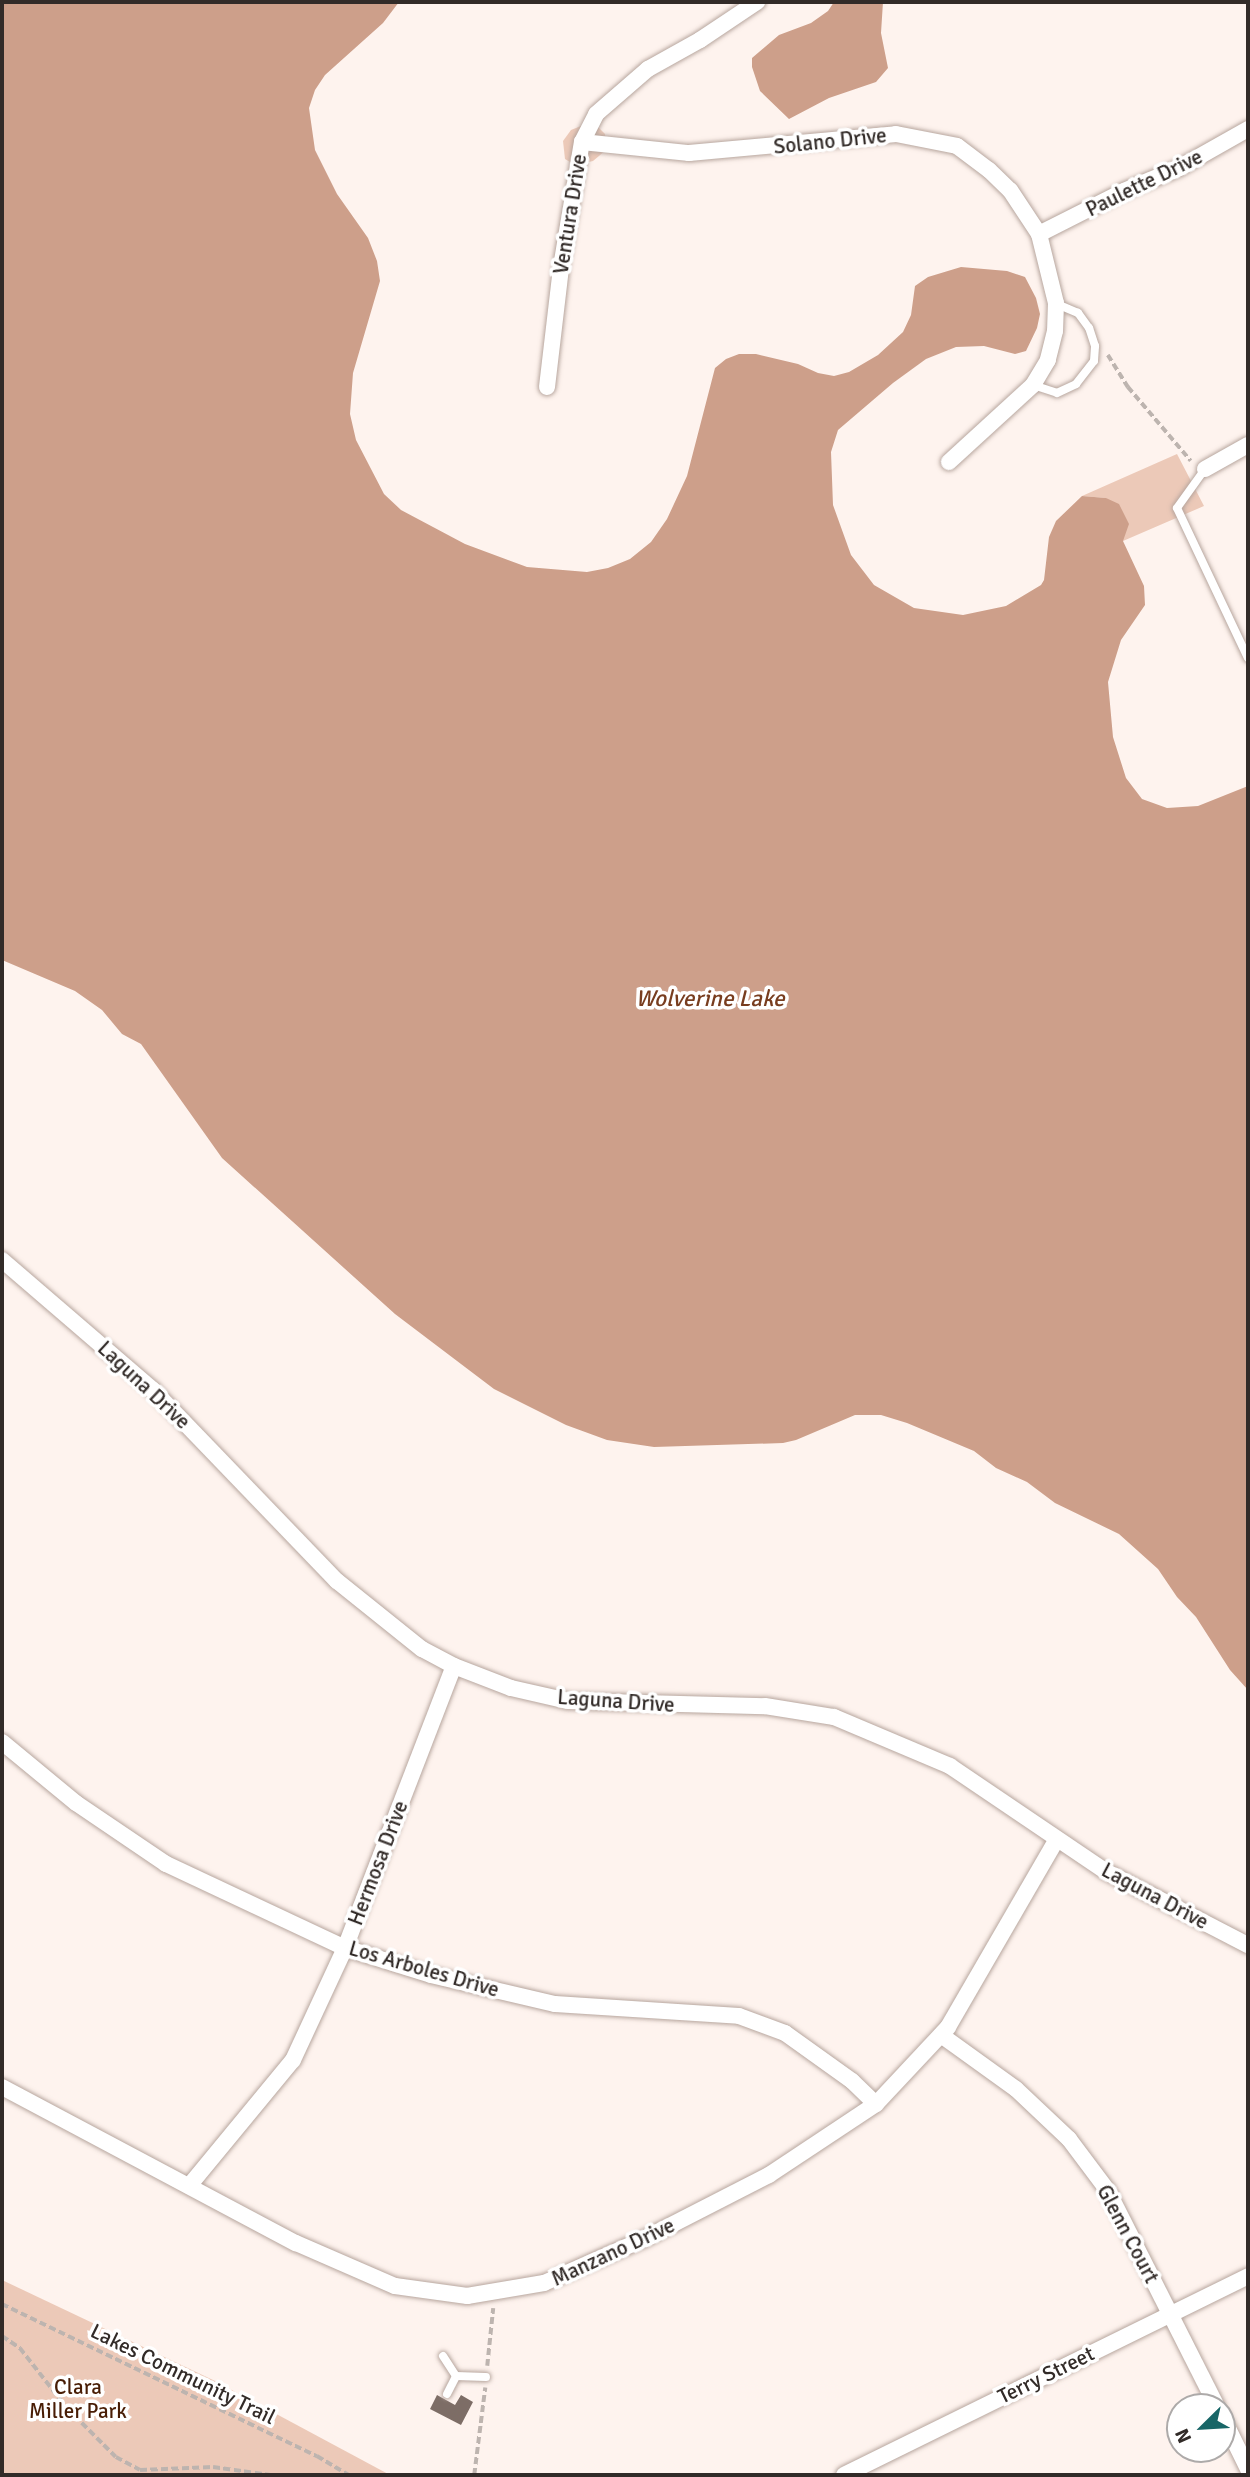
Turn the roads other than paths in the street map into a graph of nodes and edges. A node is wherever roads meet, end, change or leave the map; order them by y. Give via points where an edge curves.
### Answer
1 (757, 2) edge
2 (1248, 130) edge
3 (582, 142) junction
4 (1039, 234) junction
5 (1056, 303) junction
6 (1033, 386) junction
7 (548, 387) dead end
8 (1248, 444) edge
9 (949, 461) dead end
10 (1205, 469) joint
11 (1248, 658) edge
12 (2, 1261) edge
13 (454, 1666) junction
14 (2, 1742) edge
15 (1057, 1839) junction
16 (1248, 1945) edge
17 (345, 1948) junction
18 (941, 2035) junction
19 (2, 2087) edge
20 (876, 2104) junction
21 (189, 2186) junction
22 (1248, 2276) edge
23 (1170, 2314) junction
24 (443, 2356) dead end
25 (456, 2376) junction
26 (486, 2377) dead end
27 (1210, 2393) edge
28 (447, 2394) dead end
29 (1236, 2445) edge
30 (1248, 2469) edge
31 (844, 2475) edge

1 - 3 street, Ventura Drive via 648,69 596,114
2 - 4 street, Paulette Drive via 1179,169
3 - 4 street, Solano Drive via 688,153 896,134 957,146 1010,190
3 - 7 street, Ventura Drive via 561,267
4 - 5 street, Solano Drive
5 - 6 street, Solano Drive via 1048,360
5 - 6 lane via 1078,313 1089,328 1094,361 1076,384 1057,393
6 - 9 street, Solano Drive
8 - 10 street
10 - 11 lane via 1177,508
12 - 13 street, Laguna Drive via 153,1390 337,1580 422,1649
13 - 15 street, Laguna Drive via 511,1688 568,1701 765,1706 834,1717 950,1766
13 - 17 street, Hermosa Drive
14 - 17 street, Los Arboles Drive via 76,1803 166,1864
15 - 16 street, Laguna Drive via 1134,1888
15 - 18 street, Manzano Drive
17 - 20 street, Los Arboles Drive via 431,1975 555,2004 739,2016 785,2034
17 - 21 street, Hermosa Drive via 293,2060
18 - 20 street, Manzano Drive
18 - 23 street, Glenn Court via 1016,2089 1069,2139 1108,2191
19 - 21 street, Manzano Drive
20 - 21 street, Manzano Drive via 769,2175 646,2238 544,2283 467,2296 395,2286 296,2243
22 - 23 street, Terry Street
23 - 27 street, Glenn Court
23 - 31 street, Terry Street
24 - 25 lane
25 - 26 lane
25 - 28 lane
29 - 30 street

